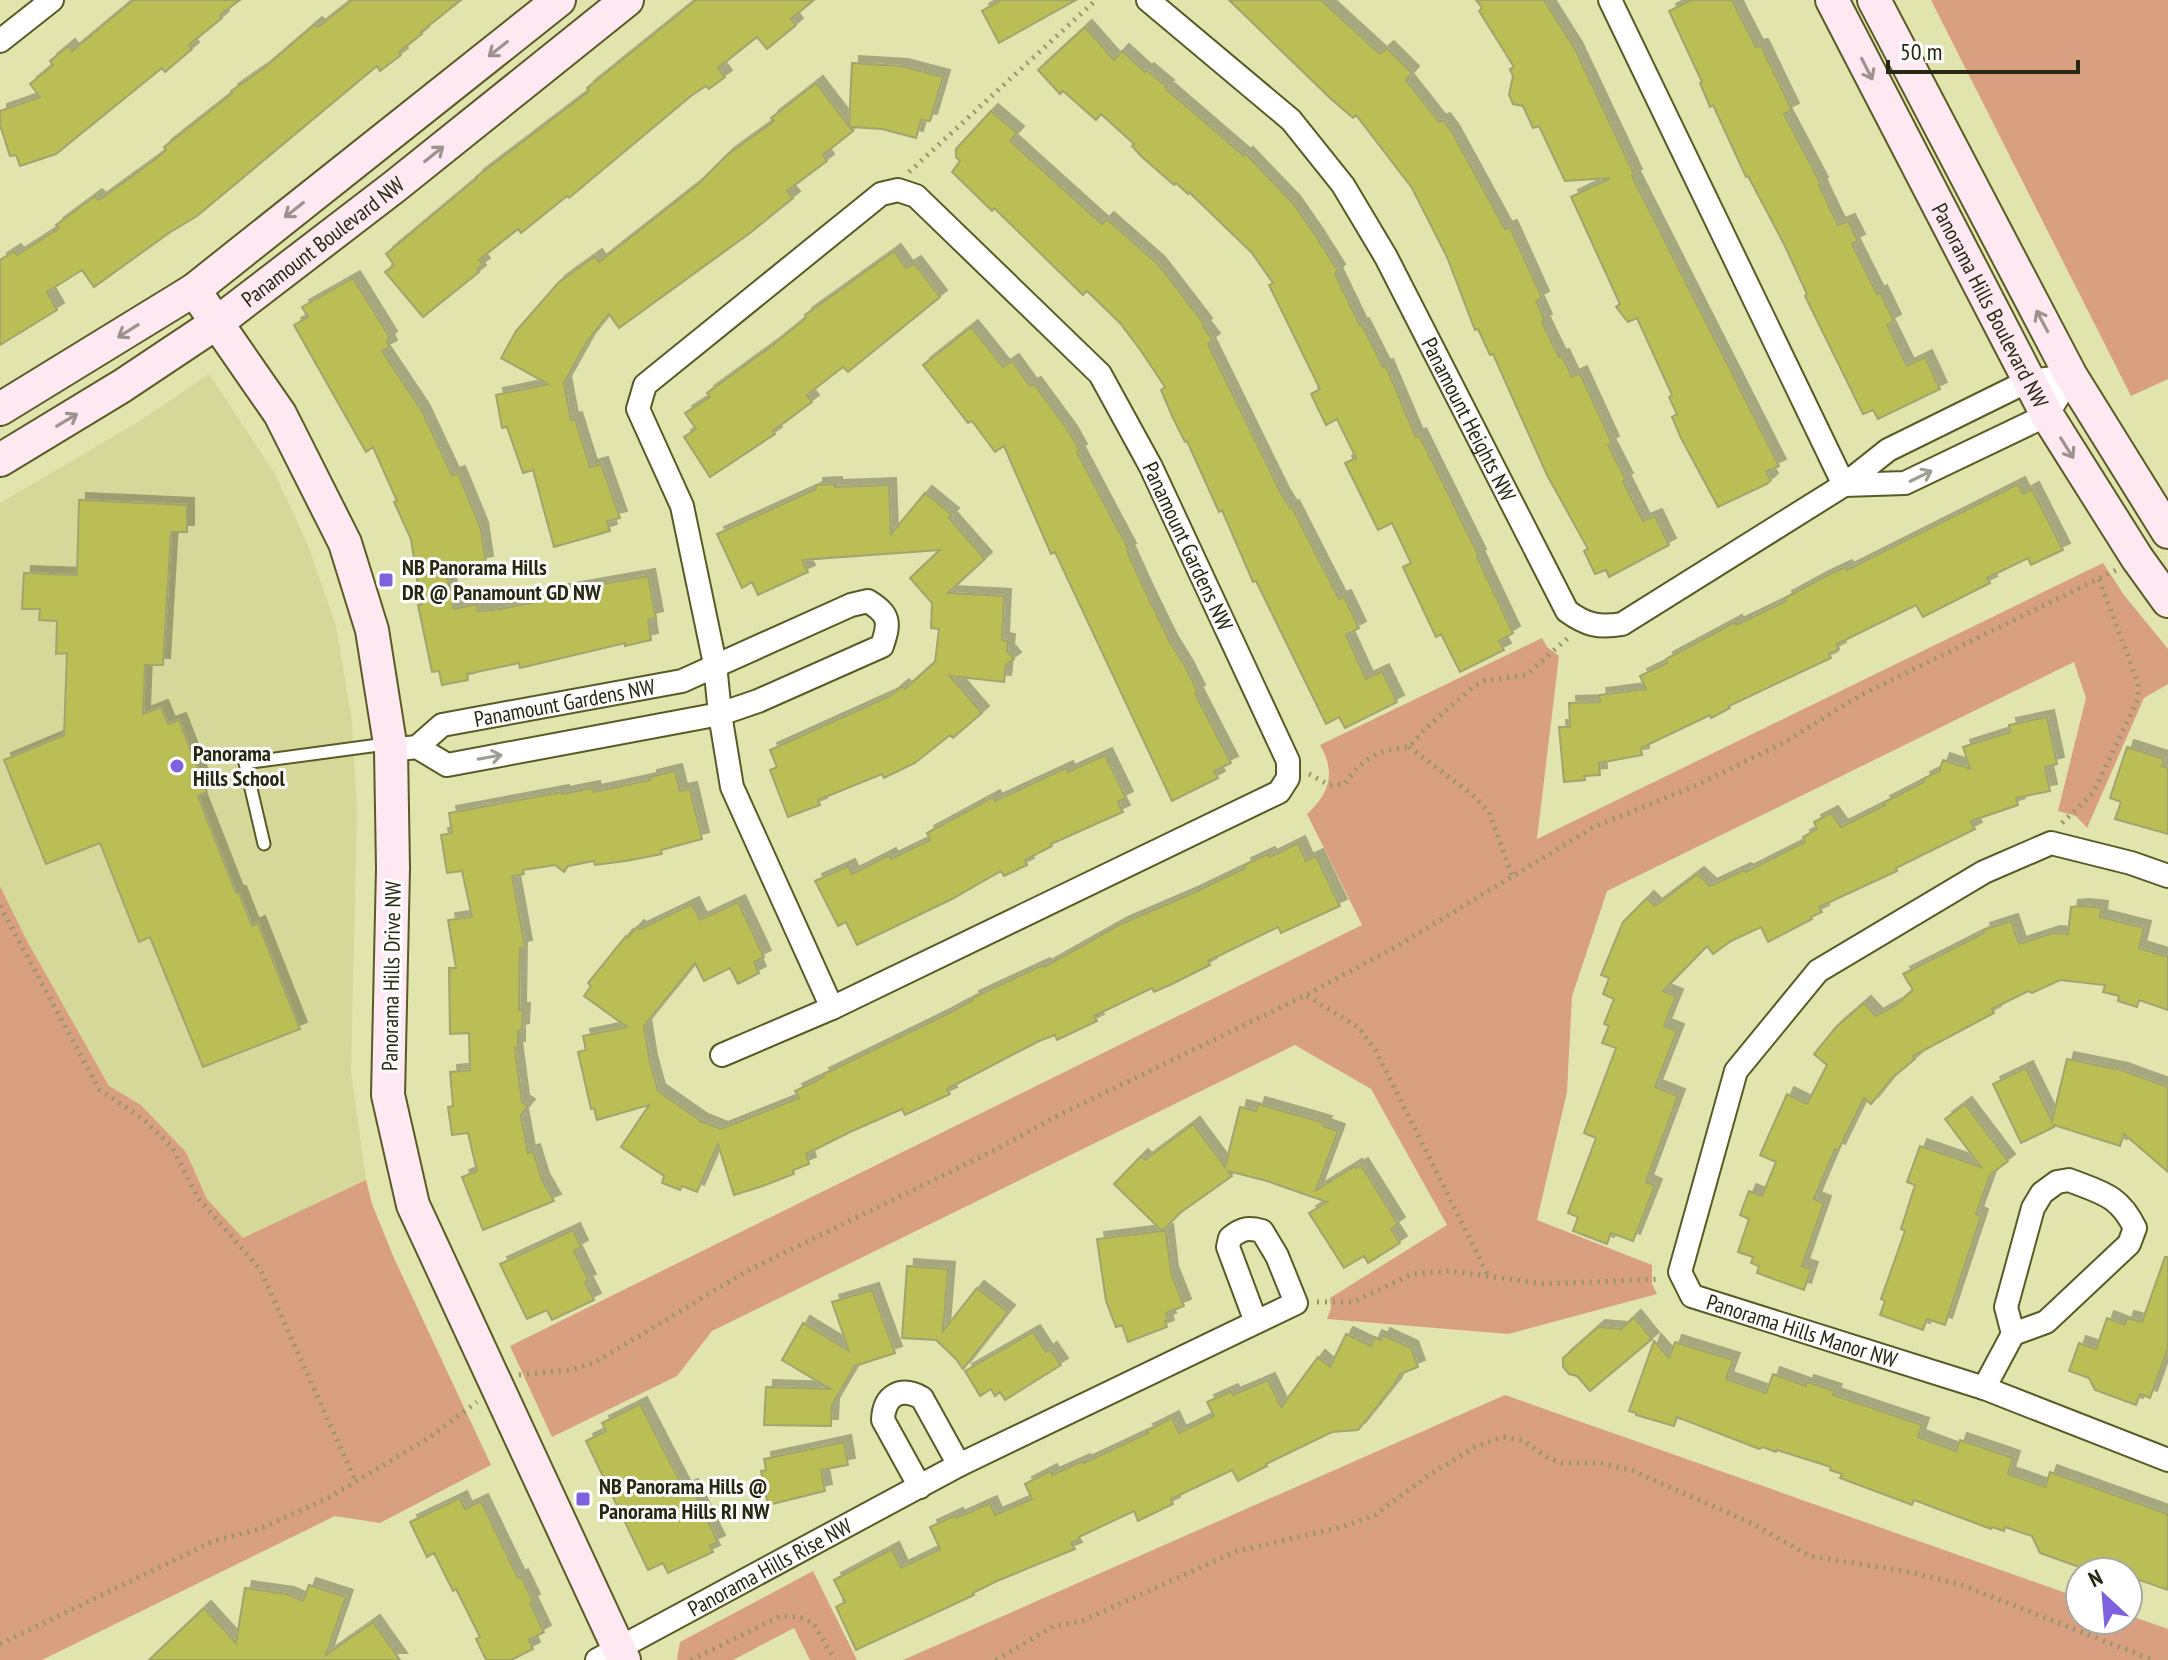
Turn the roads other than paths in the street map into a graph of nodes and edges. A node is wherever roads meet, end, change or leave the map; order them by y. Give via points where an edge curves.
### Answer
1 (52, 0) edge
2 (559, 0) edge
3 (627, 0) edge
4 (1148, 0) edge
5 (1610, 0) edge
6 (1832, 0) edge
7 (1874, 0) edge
8 (0, 41) edge
9 (194, 290) junction
10 (218, 322) junction
11 (2071, 376) junction
12 (2028, 381) junction
13 (0, 409) edge
14 (2047, 415) junction
15 (0, 460) edge
16 (1844, 485) junction
17 (2168, 532) edge
18 (2168, 601) edge
19 (715, 664) junction
20 (720, 714) junction
21 (399, 747) junction
22 (264, 844) dead end
23 (2168, 876) edge
24 (832, 1008) junction
25 (722, 1055) dead end
26 (1256, 1322) junction
27 (2013, 1334) junction
28 (1984, 1388) junction
29 (2168, 1460) edge
30 (959, 1465) junction
31 (920, 1487) junction
32 (613, 1656) edge

1 - 8 street
2 -> 9 street, Panamount Boulevard NW
10 -> 3 street, Panamount Boulevard NW
4 - 16 street, Panamount Heights NW via 1291,120 1343,185 1386,257 1567,611 1584,623 1603,628 1622,624
5 - 16 street
6 -> 12 street, Panorama Hills Boulevard NW
11 -> 7 street, Panorama Hills Boulevard NW
9 - 10 street, Panorama Hills Drive NW
9 -> 13 street, Panamount Boulevard NW
15 -> 10 street, Panamount Boulevard NW
10 - 21 street, Panorama Hills Drive NW via 280,414 345,543
11 - 12 street
11 - 14 street
11 - 17 street, Panorama Hills Boulevard NW
12 - 14 street, Panorama Hills Boulevard NW
12 - 16 street via 1888,450
16 -> 14 street via 1905,483
14 -> 18 street, Panorama Hills Boulevard NW
19 - 20 street
19 - 20 street, Panamount Gardens NW via 868,601 884,611 889,627 882,646
19 - 21 street, Panamount Gardens NW via 682,681 442,725
19 - 24 street, Panamount Gardens NW via 682,506 638,409 645,385 881,194 898,190 916,196 1100,374 1151,467 1288,761 1288,778 1279,792
21 -> 20 street, Panamount Gardens NW via 447,765
20 - 24 street via 732,787
21 - 22 lane via 245,763
21 - 32 street, Panorama Hills Drive NW via 388,1095 413,1205
23 - 28 street, Panorama Hills Manor NW via 2051,843 1984,872 1818,971 1736,1071 1680,1272 1692,1296
24 - 25 street
26 - 26 street, Panorama Hills Rise NW via 1228,1247 1230,1238 1251,1228 1262,1231 1296,1303
26 - 30 street, Panorama Hills Rise NW
27 - 27 street via 2046,1322 2129,1244 2135,1228 2126,1208 2113,1197 2069,1180 2042,1193 2033,1208 2006,1307
27 - 28 street
28 - 29 street, Panorama Hills Manor NW
30 - 31 street, Panorama Hills Rise NW
30 - 31 street via 922,1398 900,1392 889,1398 883,1420
31 - 32 street, Panorama Hills Rise NW

